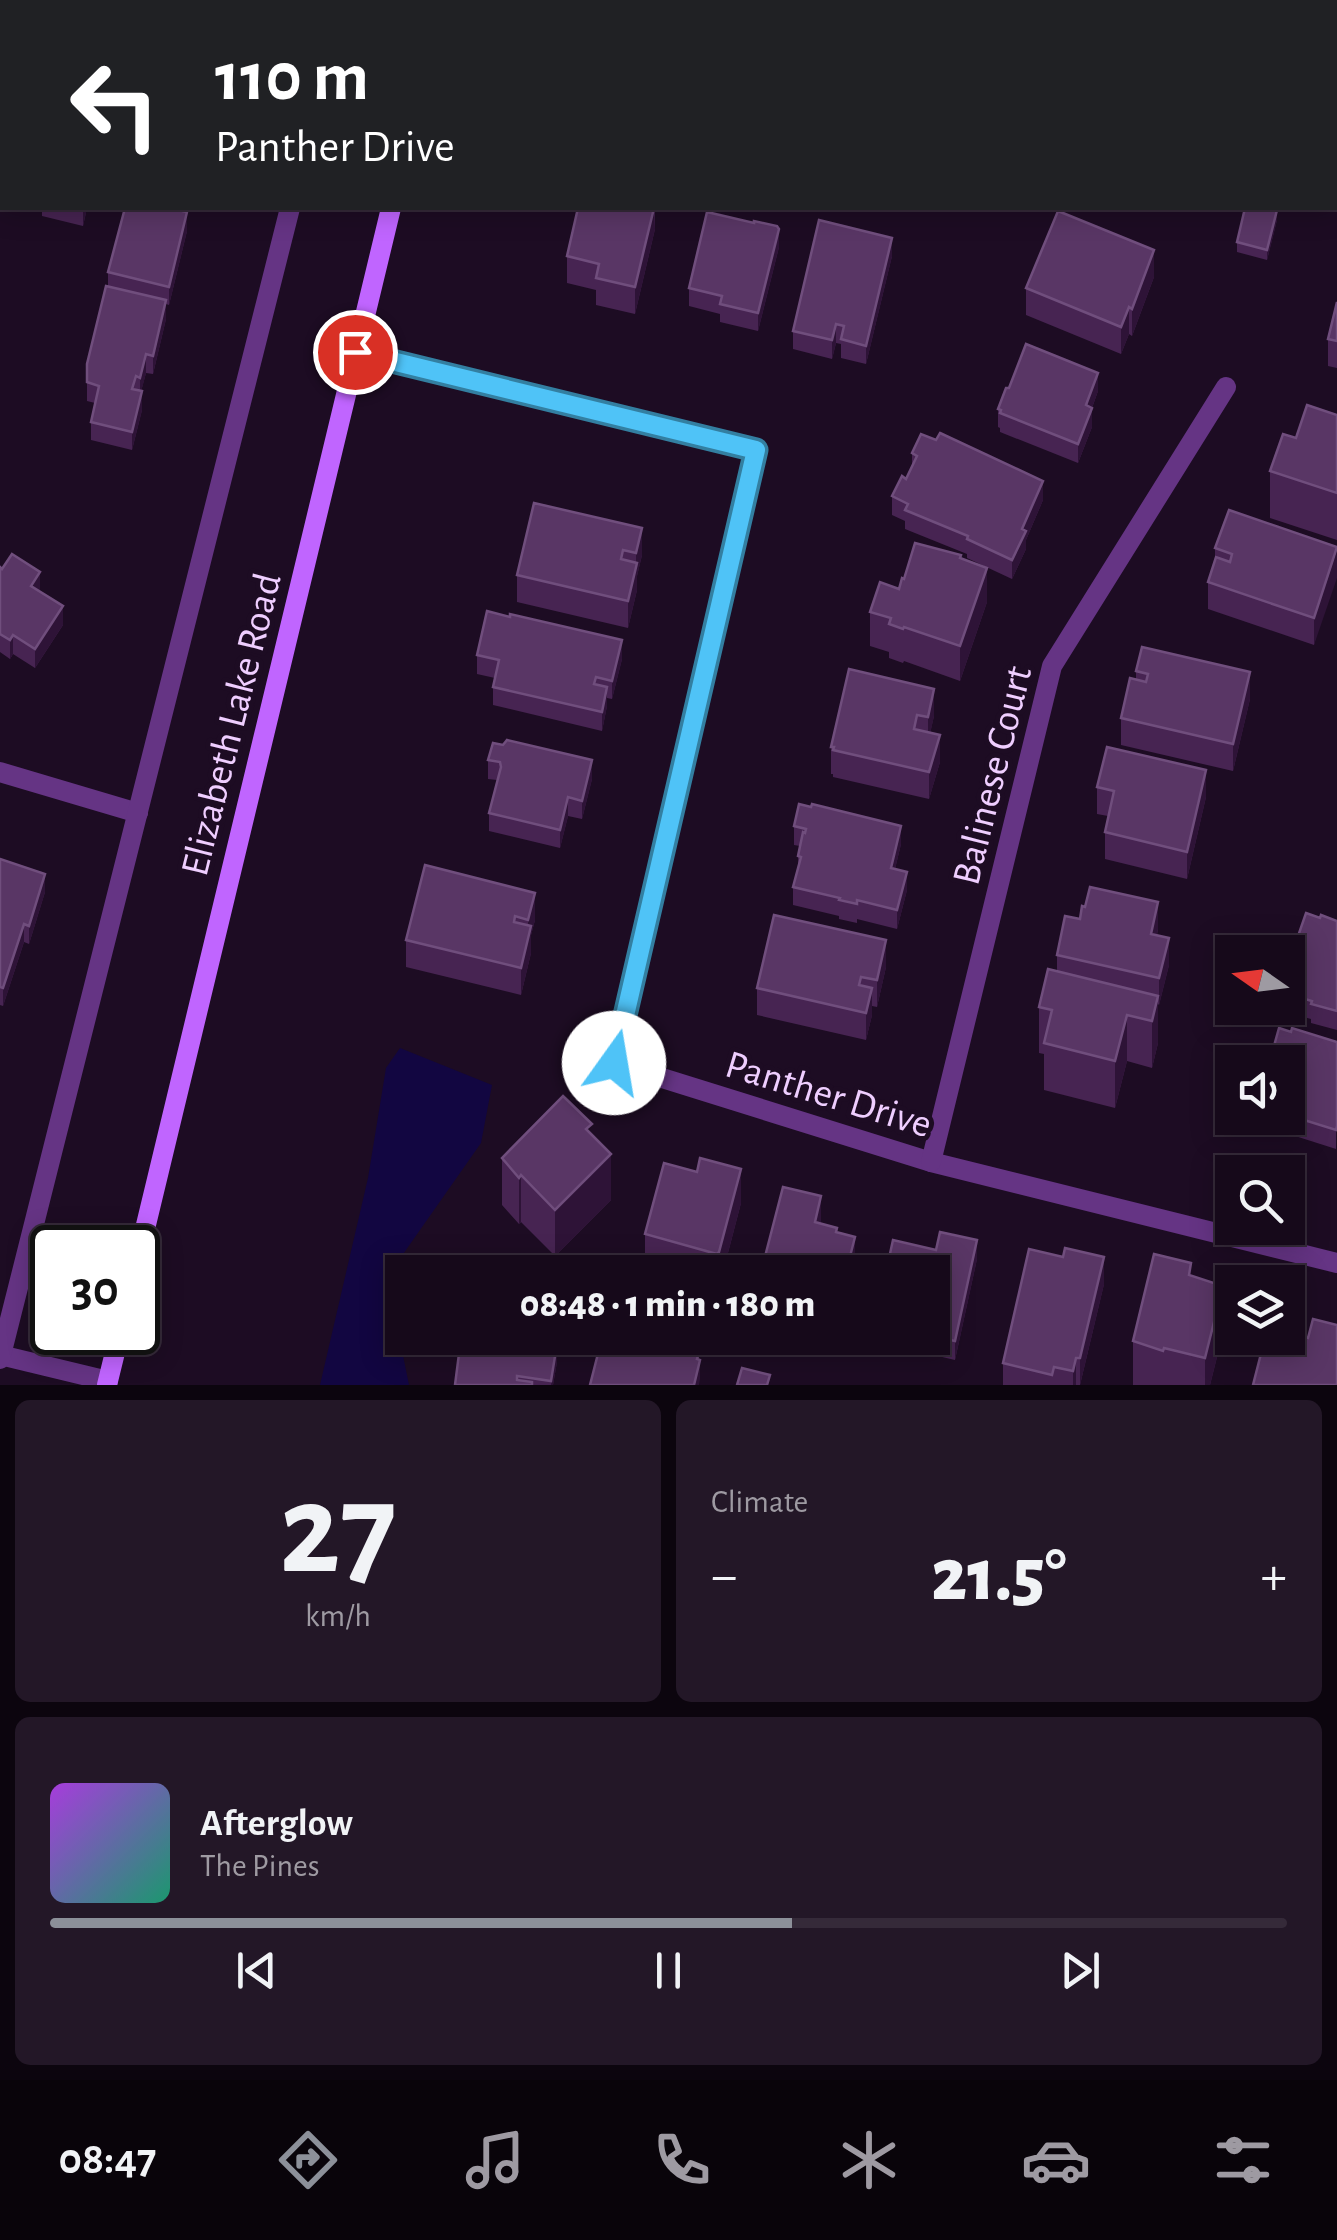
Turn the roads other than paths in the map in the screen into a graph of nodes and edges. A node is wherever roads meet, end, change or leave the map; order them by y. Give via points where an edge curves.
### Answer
1 (289, 210) edge
2 (390, 210) edge
3 (355, 352) junction
4 (1226, 387) dead end
5 (0, 772) edge
6 (138, 813) junction
7 (931, 1162) junction
8 (146, 1225) edge
9 (1337, 1263) edge
10 (115, 1355) edge
11 (0, 1357) edge
12 (108, 1383) edge

1 - 6 street
2 - 3 main road, Elizabeth Lake Road
3 - 7 street, Panther Drive via 756,450 614,1063
3 - 8 main road, Elizabeth Lake Road
4 - 7 street, Balinese Court via 1052,666
5 - 6 street
6 - 11 street
7 - 9 street, Panther Drive
10 - 12 main road
11 - 12 street

